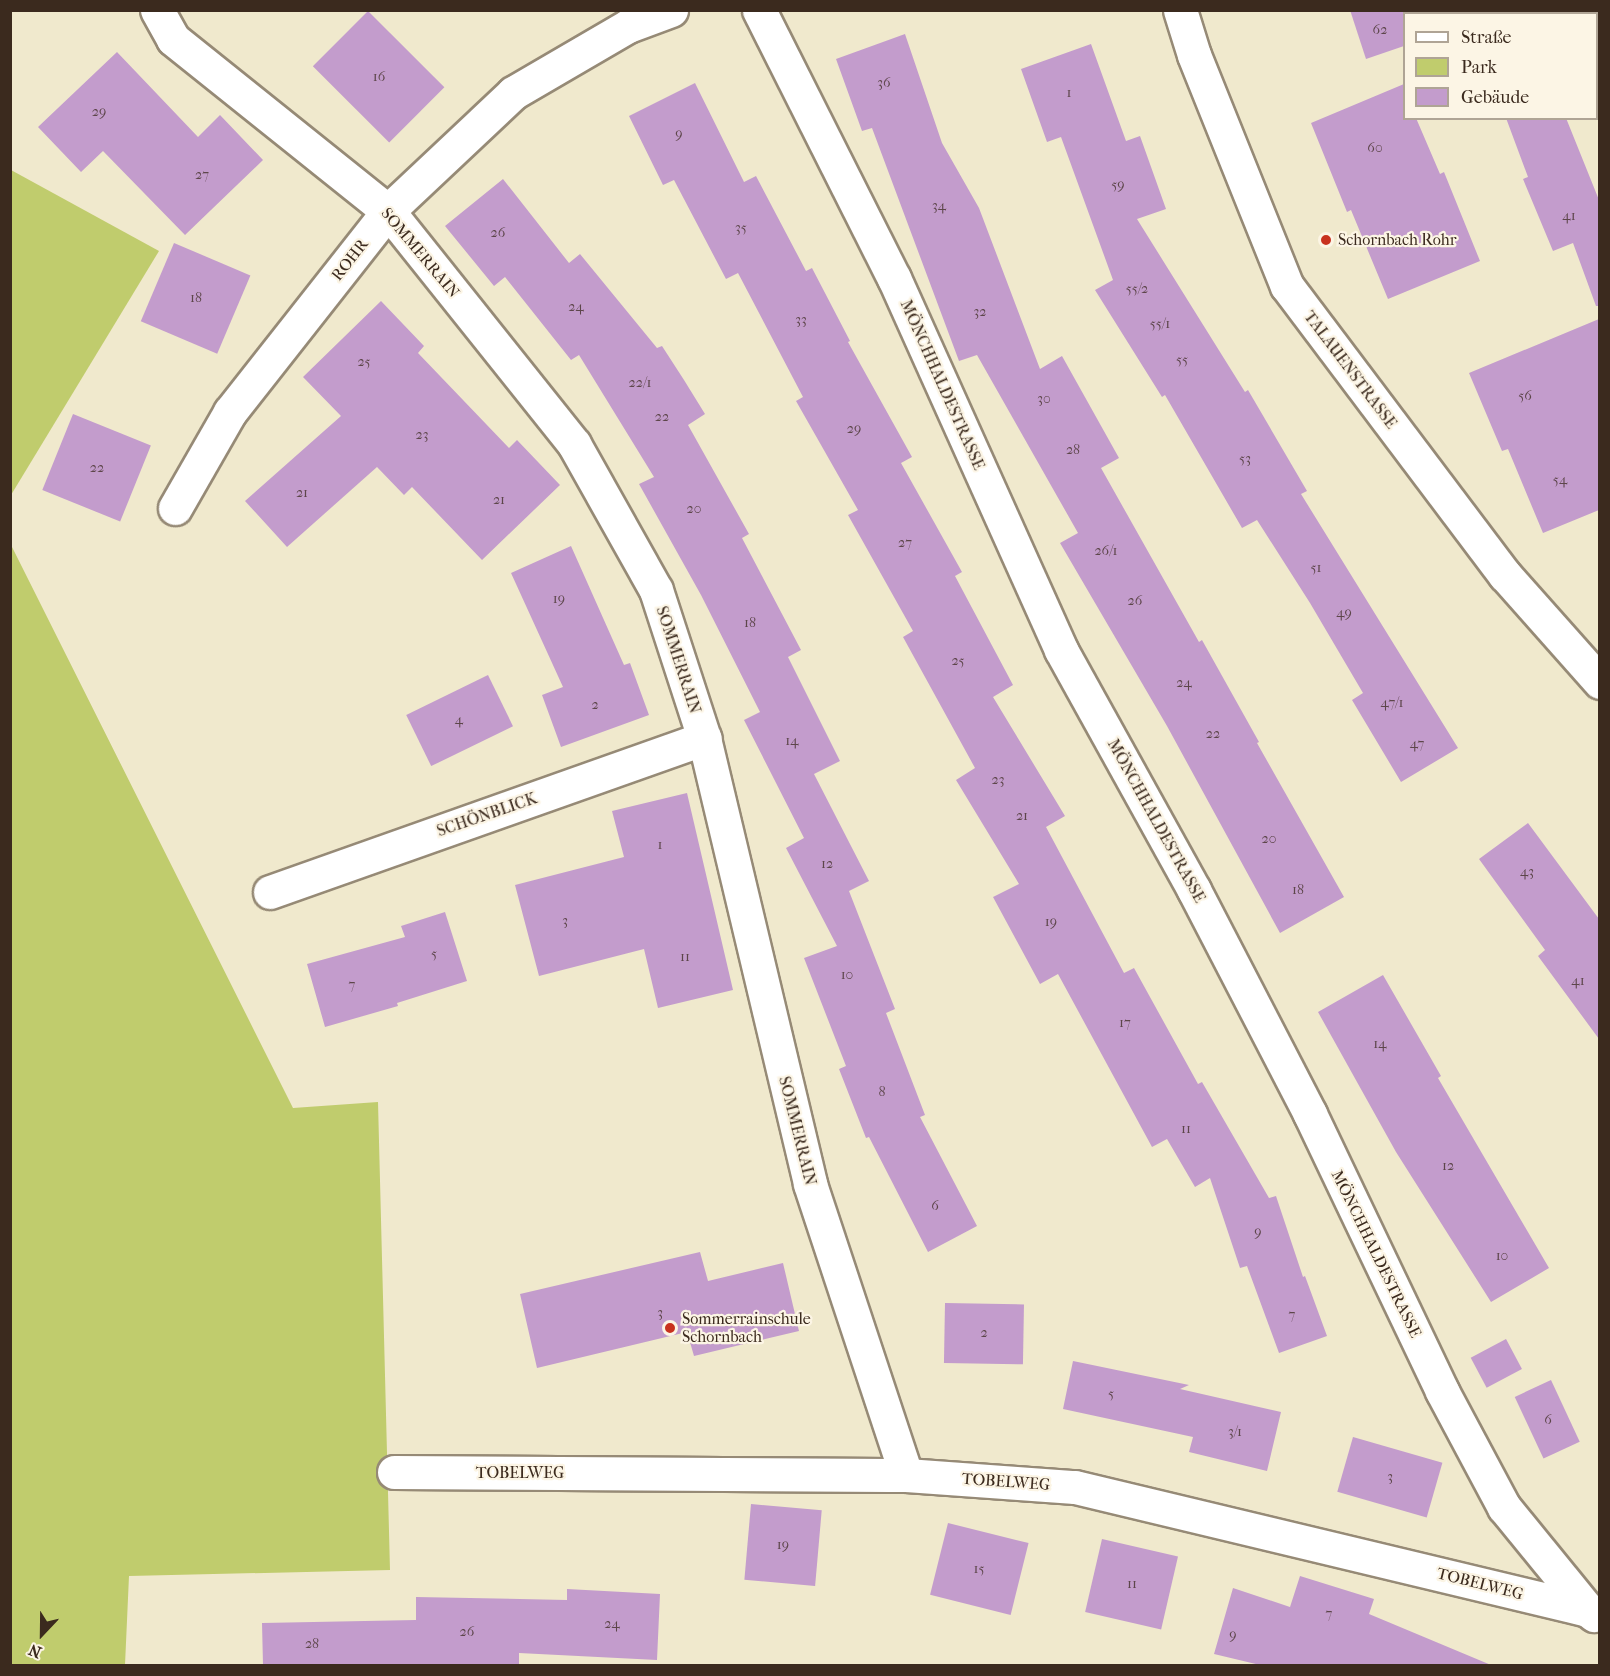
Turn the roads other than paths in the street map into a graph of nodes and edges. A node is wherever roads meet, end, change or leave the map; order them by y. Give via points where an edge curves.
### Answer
1 (157, 10) edge
2 (670, 10) edge
3 (759, 10) edge
4 (1180, 10) edge
5 (388, 211) junction
6 (175, 508) dead end
7 (1599, 682) edge
8 (704, 738) junction
9 (270, 892) dead end
10 (394, 1472) dead end
11 (906, 1475) junction
12 (1594, 1615) edge

1 - 5 street, SOMMERRAIN via 173,39
2 - 5 street, ROHR via 628,27 513,93
3 - 12 street, MÖNCHHALDESTRASSE via 894,278 1061,650 1194,890 1310,1114 1442,1391 1504,1507
4 - 7 street, TALAUENSTRASSE via 1194,55 1287,286 1505,575
5 - 6 street, ROHR via 230,412
5 - 8 street, SOMMERRAIN via 574,444 656,590
8 - 9 street, SCHÖNBLICK
8 - 11 street, SOMMERRAIN via 810,1184
10 - 11 street, TOBELWEG
11 - 12 street, TOBELWEG via 1074,1487

